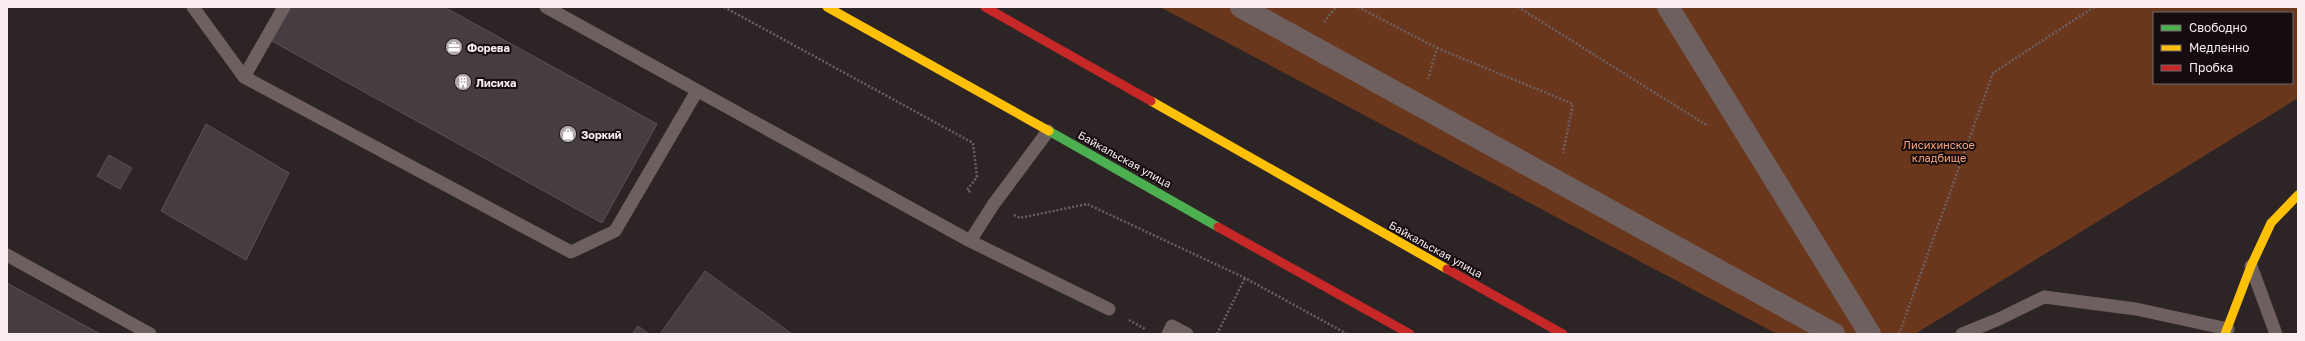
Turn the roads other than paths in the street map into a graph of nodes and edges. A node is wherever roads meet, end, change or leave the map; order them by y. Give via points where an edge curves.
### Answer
1 (193, 7) edge
2 (284, 7) edge
3 (546, 7) edge
4 (827, 7) edge
5 (985, 7) edge
6 (1240, 7) edge
7 (1668, 7) edge
8 (244, 77) junction
9 (696, 90) junction
10 (1048, 131) junction
11 (2298, 195) edge
12 (970, 241) junction
13 (7, 255) edge
14 (2251, 266) junction
15 (1109, 308) road end
16 (2226, 332) edge
17 (150, 334) edge
18 (1168, 334) edge
19 (1187, 334) edge
20 (1410, 334) edge
21 (1563, 334) edge
22 (1834, 334) edge
23 (1870, 334) edge
24 (1962, 334) edge
25 (2276, 334) edge

1 - 8 lane
2 - 8 lane
3 - 9 lane
4 - 10 main road, Байкальская улица
5 - 21 main road, Байкальская улица
6 - 22 street
7 - 23 street
8 - 9 lane via 571,252 615,231
9 - 12 lane
10 - 12 lane via 993,205
10 - 20 main road, Байкальская улица
11 - 14 main road via 2271,223
12 - 15 lane
13 - 17 lane
14 - 16 main road
14 - 25 lane
16 - 24 lane via 2136,308 2044,297
18 - 19 lane via 1172,326

